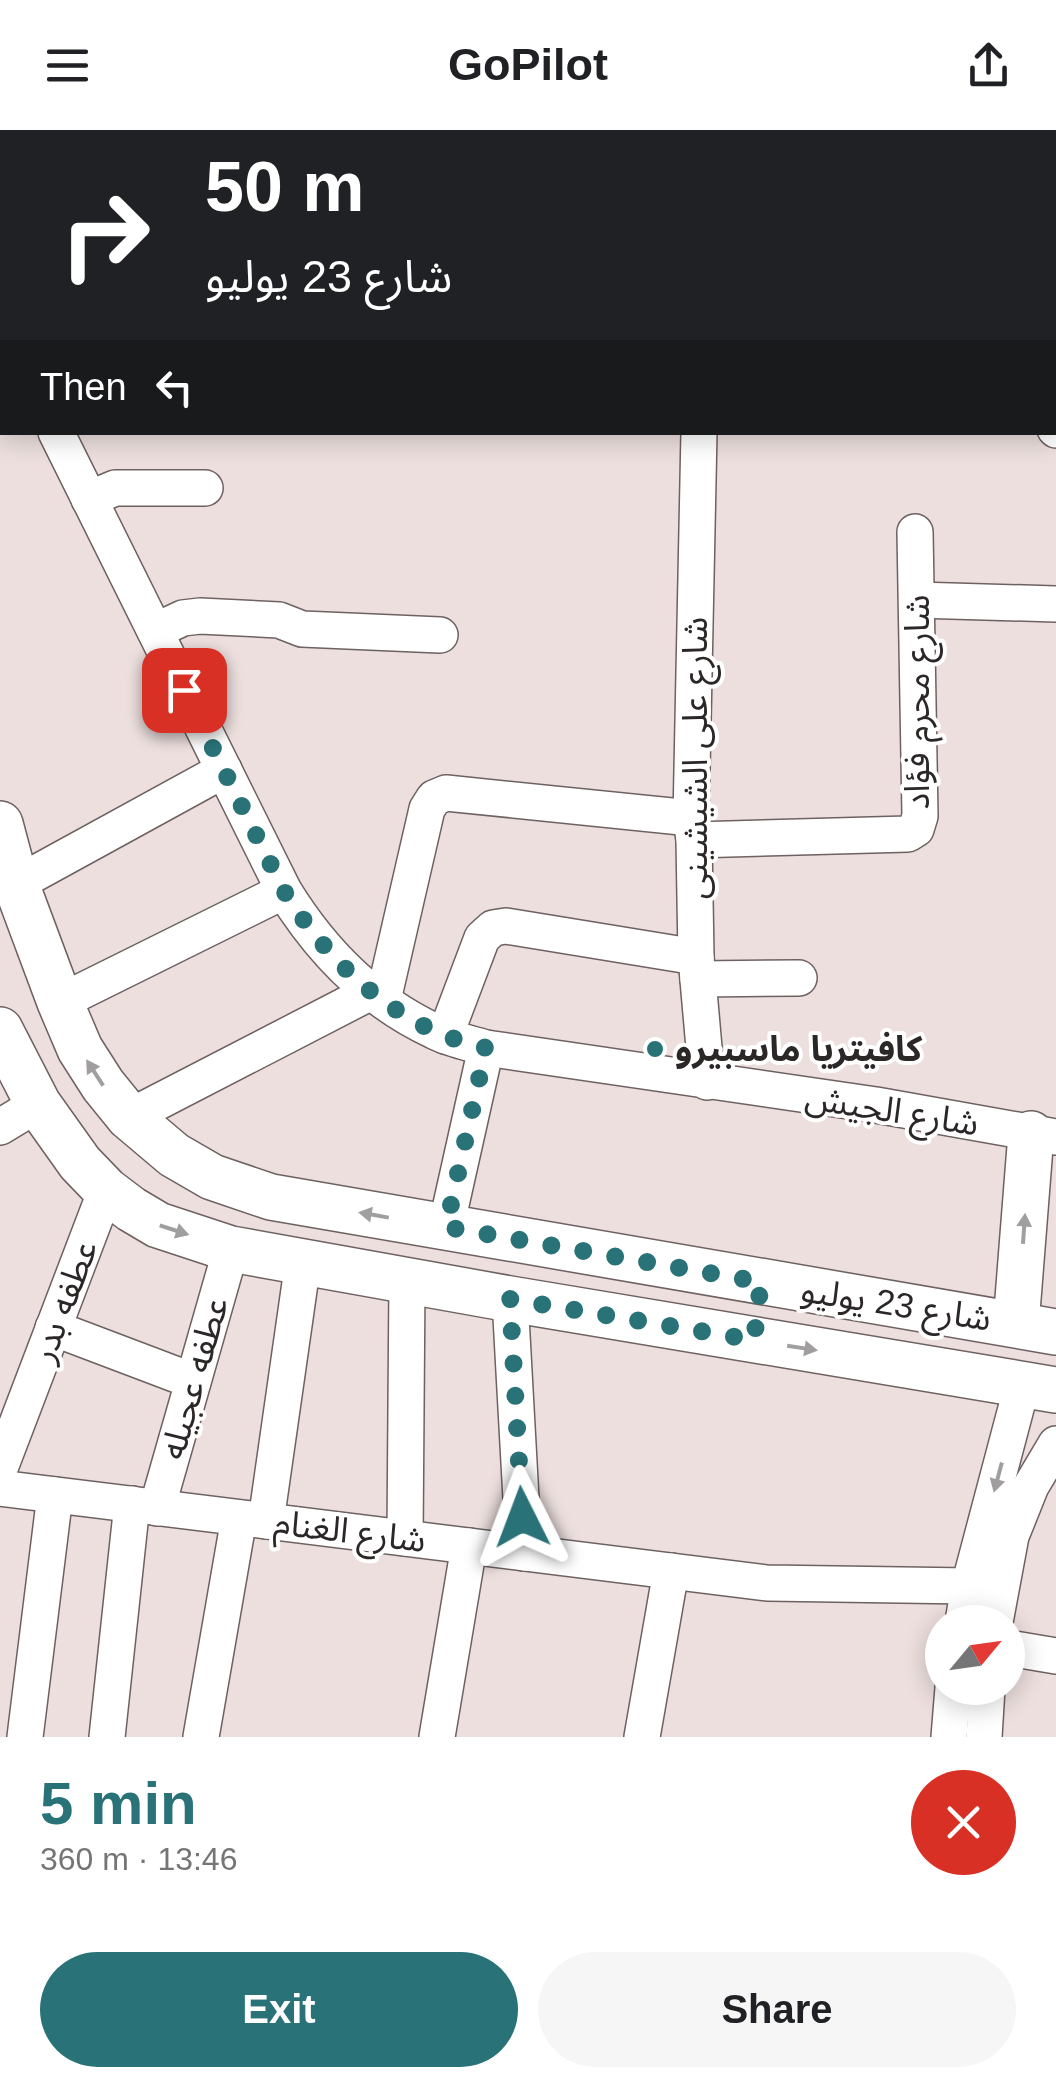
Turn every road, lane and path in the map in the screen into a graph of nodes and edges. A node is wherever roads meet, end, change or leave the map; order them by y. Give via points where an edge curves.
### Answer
1 (57, 435) edge
2 (699, 435) edge
3 (205, 488) dead end
4 (89, 499) junction
5 (915, 532) dead end
6 (917, 600) junction
7 (1056, 604) edge
8 (155, 631) junction
9 (440, 635) dead end
10 (224, 770) junction
11 (0, 824) edge
12 (692, 829) junction
13 (16, 884) junction
14 (284, 891) junction
15 (697, 968) junction
16 (799, 978) dead end
17 (377, 996) junction
18 (60, 1002) junction
19 (0, 1030) edge
20 (445, 1036) junction
21 (486, 1048) junction
22 (707, 1082) junction
23 (19, 1116) edge
24 (129, 1116) junction
25 (1049, 1129) edge
26 (106, 1190) junction
27 (446, 1227) junction
28 (231, 1249) junction
29 (303, 1262) junction
30 (407, 1280) junction
31 (761, 1282) junction
32 (510, 1299) junction
33 (54, 1328) junction
34 (1036, 1328) edge
35 (754, 1340) junction
36 (193, 1382) junction
37 (1040, 1386) edge
38 (1056, 1444) edge
39 (0, 1468) edge
40 (0, 1488) edge
41 (55, 1495) junction
42 (144, 1506) junction
43 (253, 1519) junction
44 (404, 1538) junction
45 (469, 1546) junction
46 (524, 1553) junction
47 (671, 1572) junction
48 (988, 1599) edge
49 (1025, 1651) edge
50 (1056, 1656) edge
51 (952, 1705) edge
52 (987, 1705) edge
53 (26, 1737) edge
54 (107, 1737) edge
55 (200, 1737) edge
56 (437, 1737) edge
57 (642, 1737) edge
58 (949, 1737) edge
59 (984, 1737) edge

1 - 4 street, شارع الجيش
2 - 12 street, شارع على الشيشينى
3 - 4 street via 115,488
4 - 8 street, شارع الجيش
5 - 6 street, شارع محرم فؤاد
6 - 7 street
6 - 12 street, شارع محرم فؤاد via 916,829
8 - 9 street via 200,616 278,620 302,630
8 - 10 street, شارع الجيش
10 - 13 street
10 - 14 street, شارع الجيش
11 - 13 main road, شارع 23 يوليو
12 - 15 street, شارع على الشيشينى
12 - 17 street via 446,793 434,798
13 - 18 main road, شارع 23 يوليو
14 - 17 street, شارع الجيش via 322,946
14 - 18 street
15 - 16 street
15 - 20 street via 493,928 482,938
15 - 22 street, شارع على الشيشينى
17 - 20 street, شارع الجيش
17 - 24 street
24 -> 18 main road, شارع 23 يوليو via 80,1049
19 - 23 main road, شارع 23 يوليو
20 - 21 street, شارع الجيش
21 - 22 street, شارع الجيش
21 - 27 street
22 - 25 street, شارع الجيش
23 - 26 main road, شارع 23 يوليو
27 -> 24 main road, شارع 23 يوليو via 271,1197 212,1177
34 -> 25 main road
26 -> 28 main road, شارع 23 يوليو via 158,1225
26 - 33 street, عطفه بدر
27 - 31 main road, شارع 23 يوليو
28 - 29 main road, شارع 23 يوليو
28 - 36 street, عطفه عجيله
29 - 30 main road, شارع 23 يوليو
29 - 43 street
30 - 32 main road, شارع 23 يوليو
30 - 44 street
31 - 34 main road, شارع 23 يوليو
31 - 35 main road
32 - 35 main road, شارع 23 يوليو
32 - 46 street
33 - 36 street
33 - 39 street, عطفه بدر
35 -> 37 main road, شارع 23 يوليو
36 - 42 street, عطفه عجيله
37 -> 48 street
38 - 48 street via 1031,1486
40 - 41 street, شارع الغنام
41 - 42 street, شارع الغنام
41 - 53 street
42 - 43 street, شارع الغنام
42 - 54 street, عطفه عجيله
43 - 44 street, شارع الغنام
43 - 55 street
44 - 45 street, شارع الغنام
45 - 46 street, شارع الغنام
45 - 56 street
46 - 47 street, شارع الغنام
47 - 48 street, شارع الغنام
47 - 57 street
49 - 50 street
51 - 58 street
52 - 59 street

